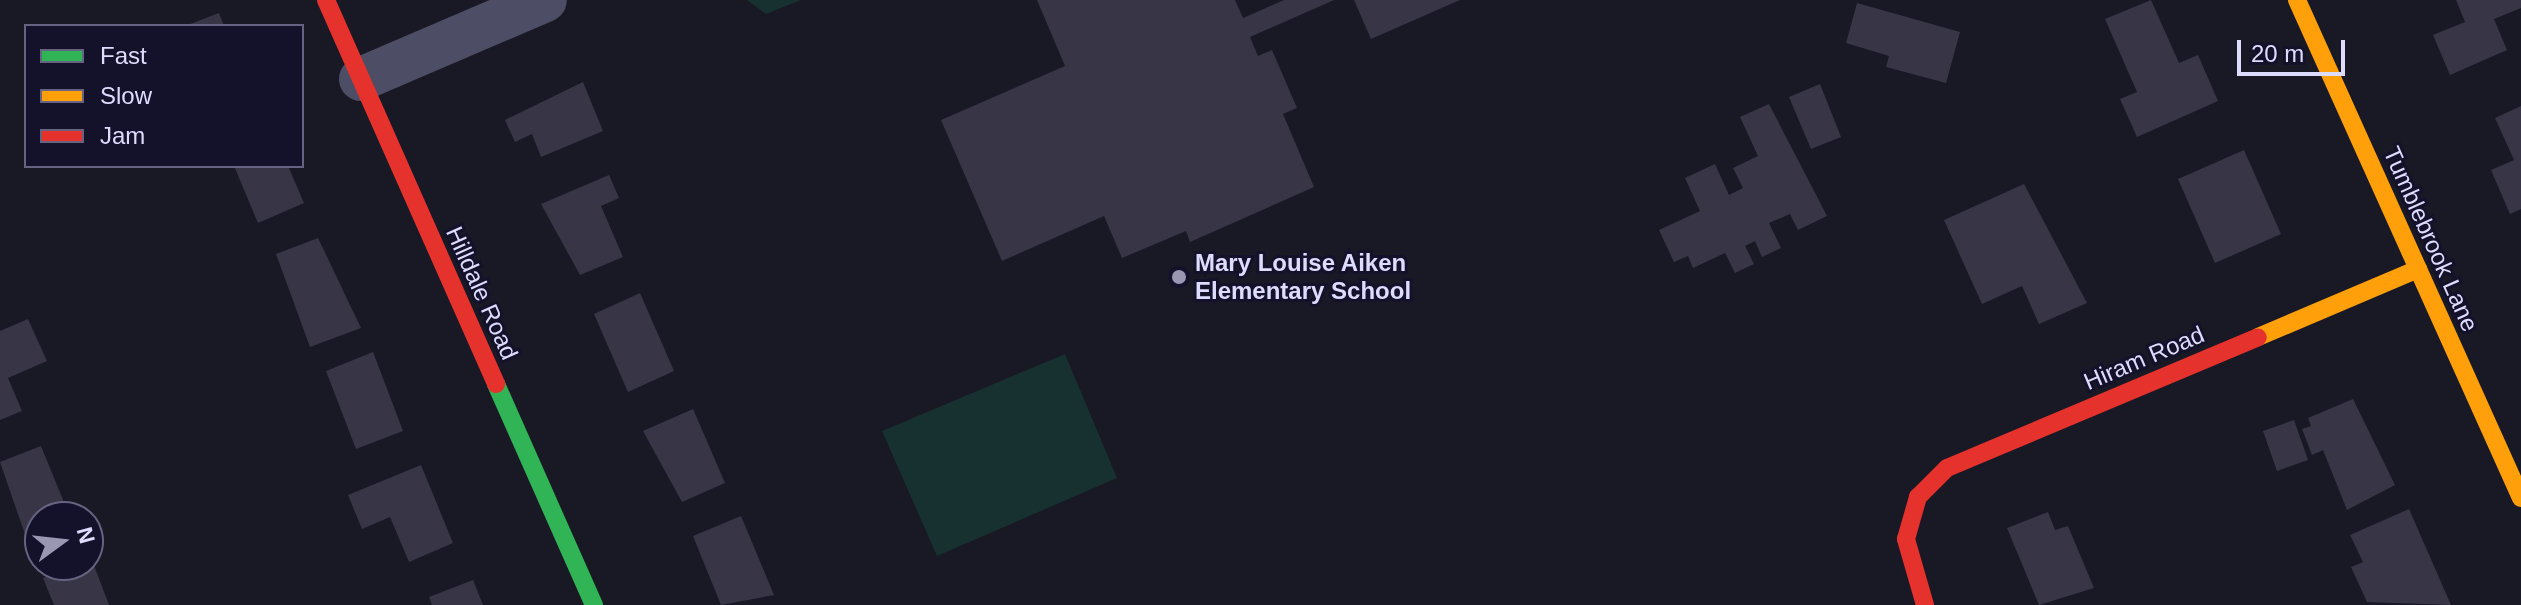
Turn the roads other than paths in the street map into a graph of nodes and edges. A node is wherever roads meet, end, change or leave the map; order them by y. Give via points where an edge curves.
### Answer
1 (326, 0) edge
2 (545, 0) edge
3 (2297, 0) edge
4 (361, 79) junction
5 (2418, 269) junction
6 (2521, 498) edge
7 (594, 605) edge
8 (1925, 605) edge

1 - 4 street, Hilldale Road
2 - 4 street
3 - 5 street, Tumblebrook Lane
4 - 7 street, Hilldale Road
5 - 6 street, Tumblebrook Lane
5 - 8 street, Hiram Road via 1947,468 1910,516 1906,539

